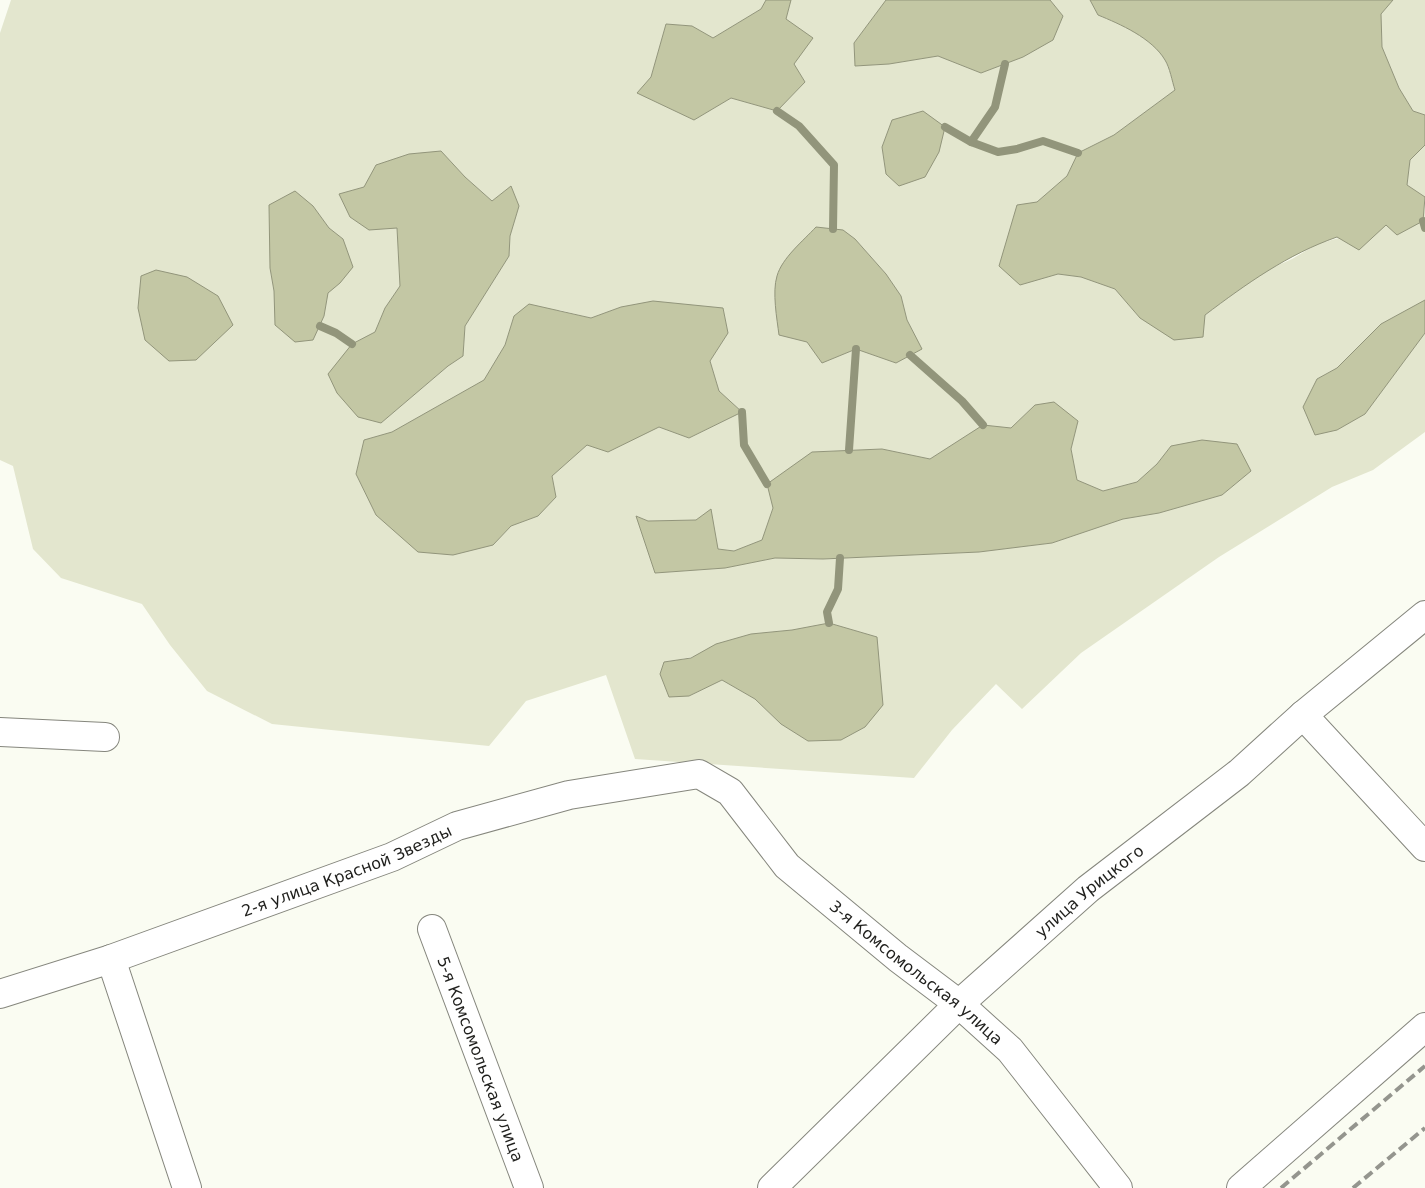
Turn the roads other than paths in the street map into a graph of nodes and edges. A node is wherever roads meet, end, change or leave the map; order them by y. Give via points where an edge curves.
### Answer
1 (1425, 615) edge
2 (1304, 715) junction
3 (0, 732) edge
4 (105, 737) dead end
5 (699, 774) joint
6 (1425, 847) edge
7 (432, 929) dead end
8 (110, 959) junction
9 (0, 994) edge
10 (959, 1004) junction
11 (1425, 1027) edge
12 (187, 1188) edge
13 (529, 1188) edge
14 (772, 1188) edge
15 (1118, 1188) edge
16 (1241, 1188) edge

1 - 2 street, улица Урицкого
2 - 6 street
2 - 10 street, улица Урицкого via 1238,773 1088,889
3 - 4 street
5 - 8 street, 2-я улица Красной Звезды via 569,795 456,826 392,857
5 - 10 street, 3-я Комсомольская улица via 730,792 788,866 898,958
7 - 13 street, 5-я Комсомольская улица
8 - 9 street, 2-я улица Красной Звезды
8 - 12 street
10 - 14 street, улица Урицкого
10 - 15 street, 3-я Комсомольская улица via 1010,1050
11 - 16 street

